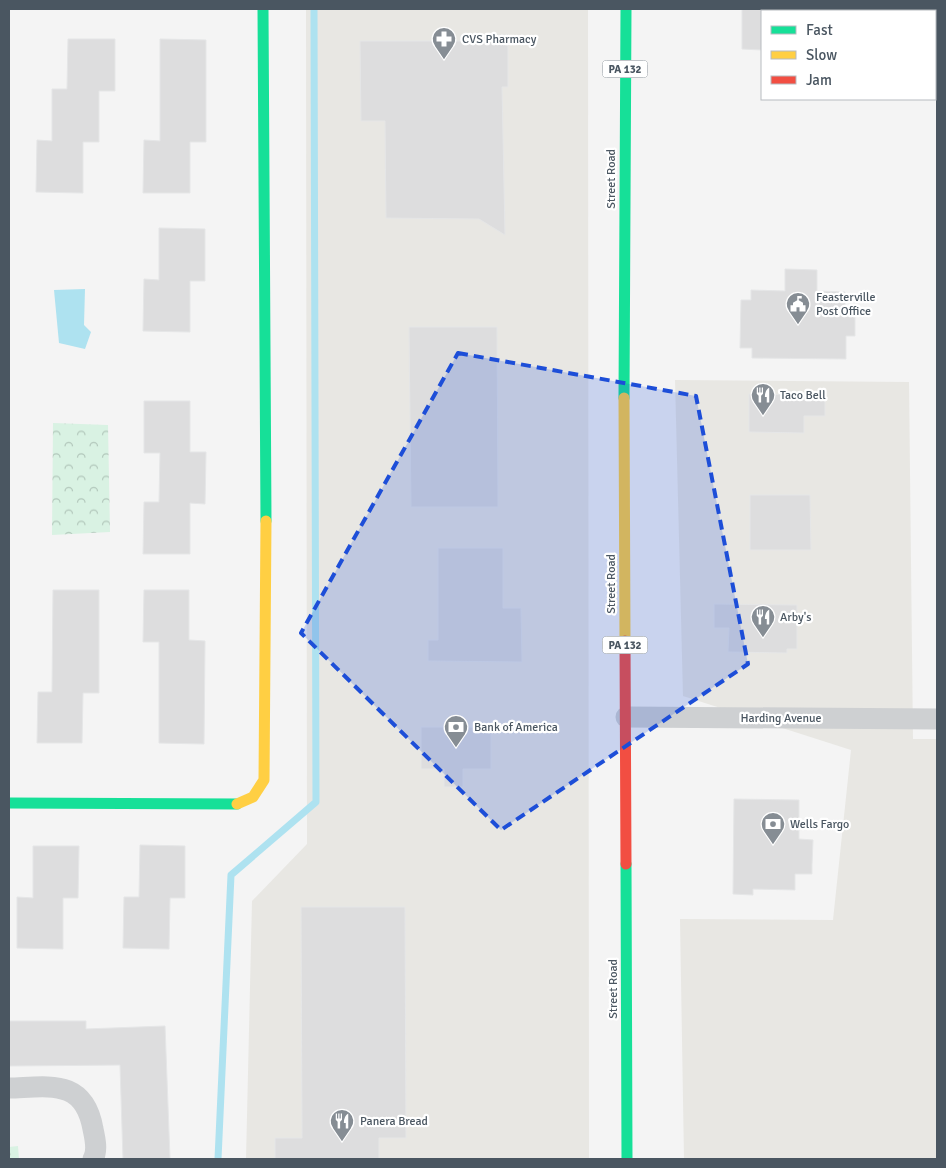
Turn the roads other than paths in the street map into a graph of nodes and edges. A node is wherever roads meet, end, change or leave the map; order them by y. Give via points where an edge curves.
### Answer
1 (263, 9) edge
2 (626, 9) edge
3 (626, 717) junction
4 (937, 719) edge
5 (9, 803) edge
6 (9, 1088) edge
7 (93, 1159) edge
8 (627, 1159) edge

1 - 5 main road via 264,780 253,797 236,804
2 - 3 main road, Street Road / PA 132 via 623,261
3 - 4 street, Harding Avenue
3 - 8 main road, Street Road / PA 132
6 - 7 street via 62,1087 83,1100 92,1122

